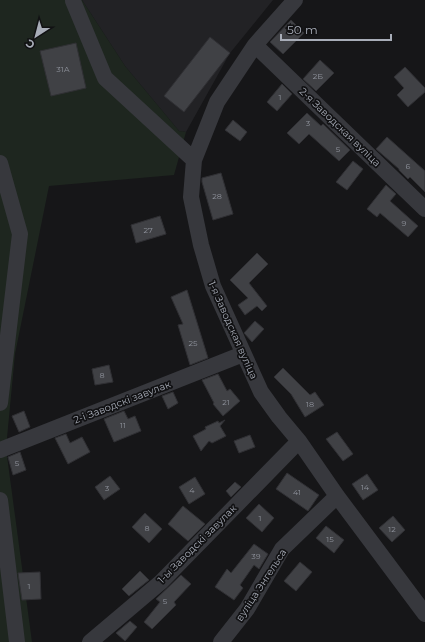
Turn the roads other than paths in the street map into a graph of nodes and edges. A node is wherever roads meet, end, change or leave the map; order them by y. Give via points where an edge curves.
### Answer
1 (295, 0) edge
2 (73, 1) dead end
3 (255, 45) junction
4 (194, 160) junction
5 (0, 163) edge
6 (425, 209) edge
7 (243, 354) junction
8 (0, 404) edge
9 (300, 441) junction
10 (0, 450) edge
11 (337, 496) junction
12 (0, 500) edge
13 (425, 614) edge
14 (18, 642) edge
15 (90, 642) edge
16 (221, 642) edge

1 - 3 street, 1-я Заводская вуліца
2 - 4 street via 105,78
3 - 4 street, 1-я Заводская вуліца via 217,102
3 - 6 street, 2-я Заводская вуліца
4 - 7 street, 1-я Заводская вуліца via 191,196 201,245 213,286
5 - 8 street via 20,234
7 - 9 street, 1-я Заводская вуліца via 262,392
7 - 10 street, 2-і Заводскі завулак
9 - 11 street, 1-я Заводская вуліца
9 - 15 street, 1-ы Заводскі завулак via 161,582
11 - 13 street, 1-я Заводская вуліца
11 - 16 street, вуліца Энгельса via 282,549 247,609
12 - 14 street

